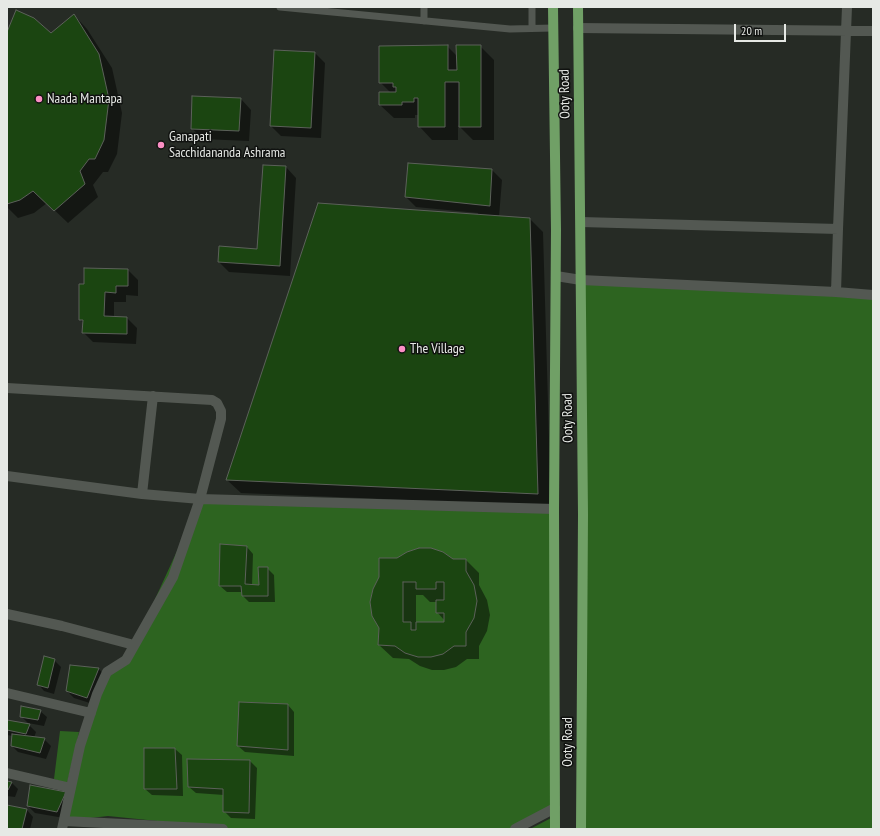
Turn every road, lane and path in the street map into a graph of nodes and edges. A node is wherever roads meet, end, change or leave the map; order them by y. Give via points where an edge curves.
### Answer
1 (280, 7) edge
2 (424, 7) edge
3 (532, 7) edge
4 (553, 7) edge
5 (578, 7) edge
6 (848, 7) edge
7 (424, 21) junction
8 (532, 28) junction
9 (553, 28) junction
10 (578, 28) junction
11 (847, 30) junction
12 (873, 32) edge
13 (581, 222) junction
14 (838, 229) junction
15 (556, 276) junction
16 (581, 280) junction
17 (836, 292) junction
18 (873, 295) edge
19 (7, 388) edge
20 (153, 396) junction
21 (7, 476) edge
22 (142, 494) junction
23 (200, 499) junction
24 (554, 509) junction
25 (7, 614) edge
26 (134, 645) junction
27 (7, 693) edge
28 (91, 713) junction
29 (7, 774) edge
30 (71, 788) junction
31 (555, 808) junction
32 (63, 825) edge
33 (113, 826) edge
34 (223, 829) edge
35 (515, 829) edge
36 (555, 829) edge
37 (581, 829) edge

1 - 7 lane
2 - 7 lane
3 - 8 lane
4 - 9 main road, Ooty Road
5 - 10 main road, Ooty Road
6 - 11 street
7 - 8 lane via 510,29
8 - 9 lane
9 - 15 main road, Ooty Road
10 - 11 street
10 - 13 main road, Ooty Road
11 - 12 street
11 - 14 street
13 - 14 street
13 - 16 main road, Ooty Road
14 - 17 street
15 - 16 street
15 - 24 main road, Ooty Road
16 - 17 street
16 - 37 main road, Ooty Road
17 - 18 street
19 - 20 street
20 - 22 street
20 - 23 street via 212,400 220,407 221,419
21 - 22 street
22 - 23 street
23 - 24 street
23 - 26 street via 173,577
24 - 31 main road, Ooty Road
25 - 26 street
26 - 28 street via 126,660 107,672
27 - 28 street
28 - 30 street via 80,746
29 - 30 street
30 - 32 street
31 - 35 street
31 - 36 main road, Ooty Road
32 - 33 street
33 - 34 street

